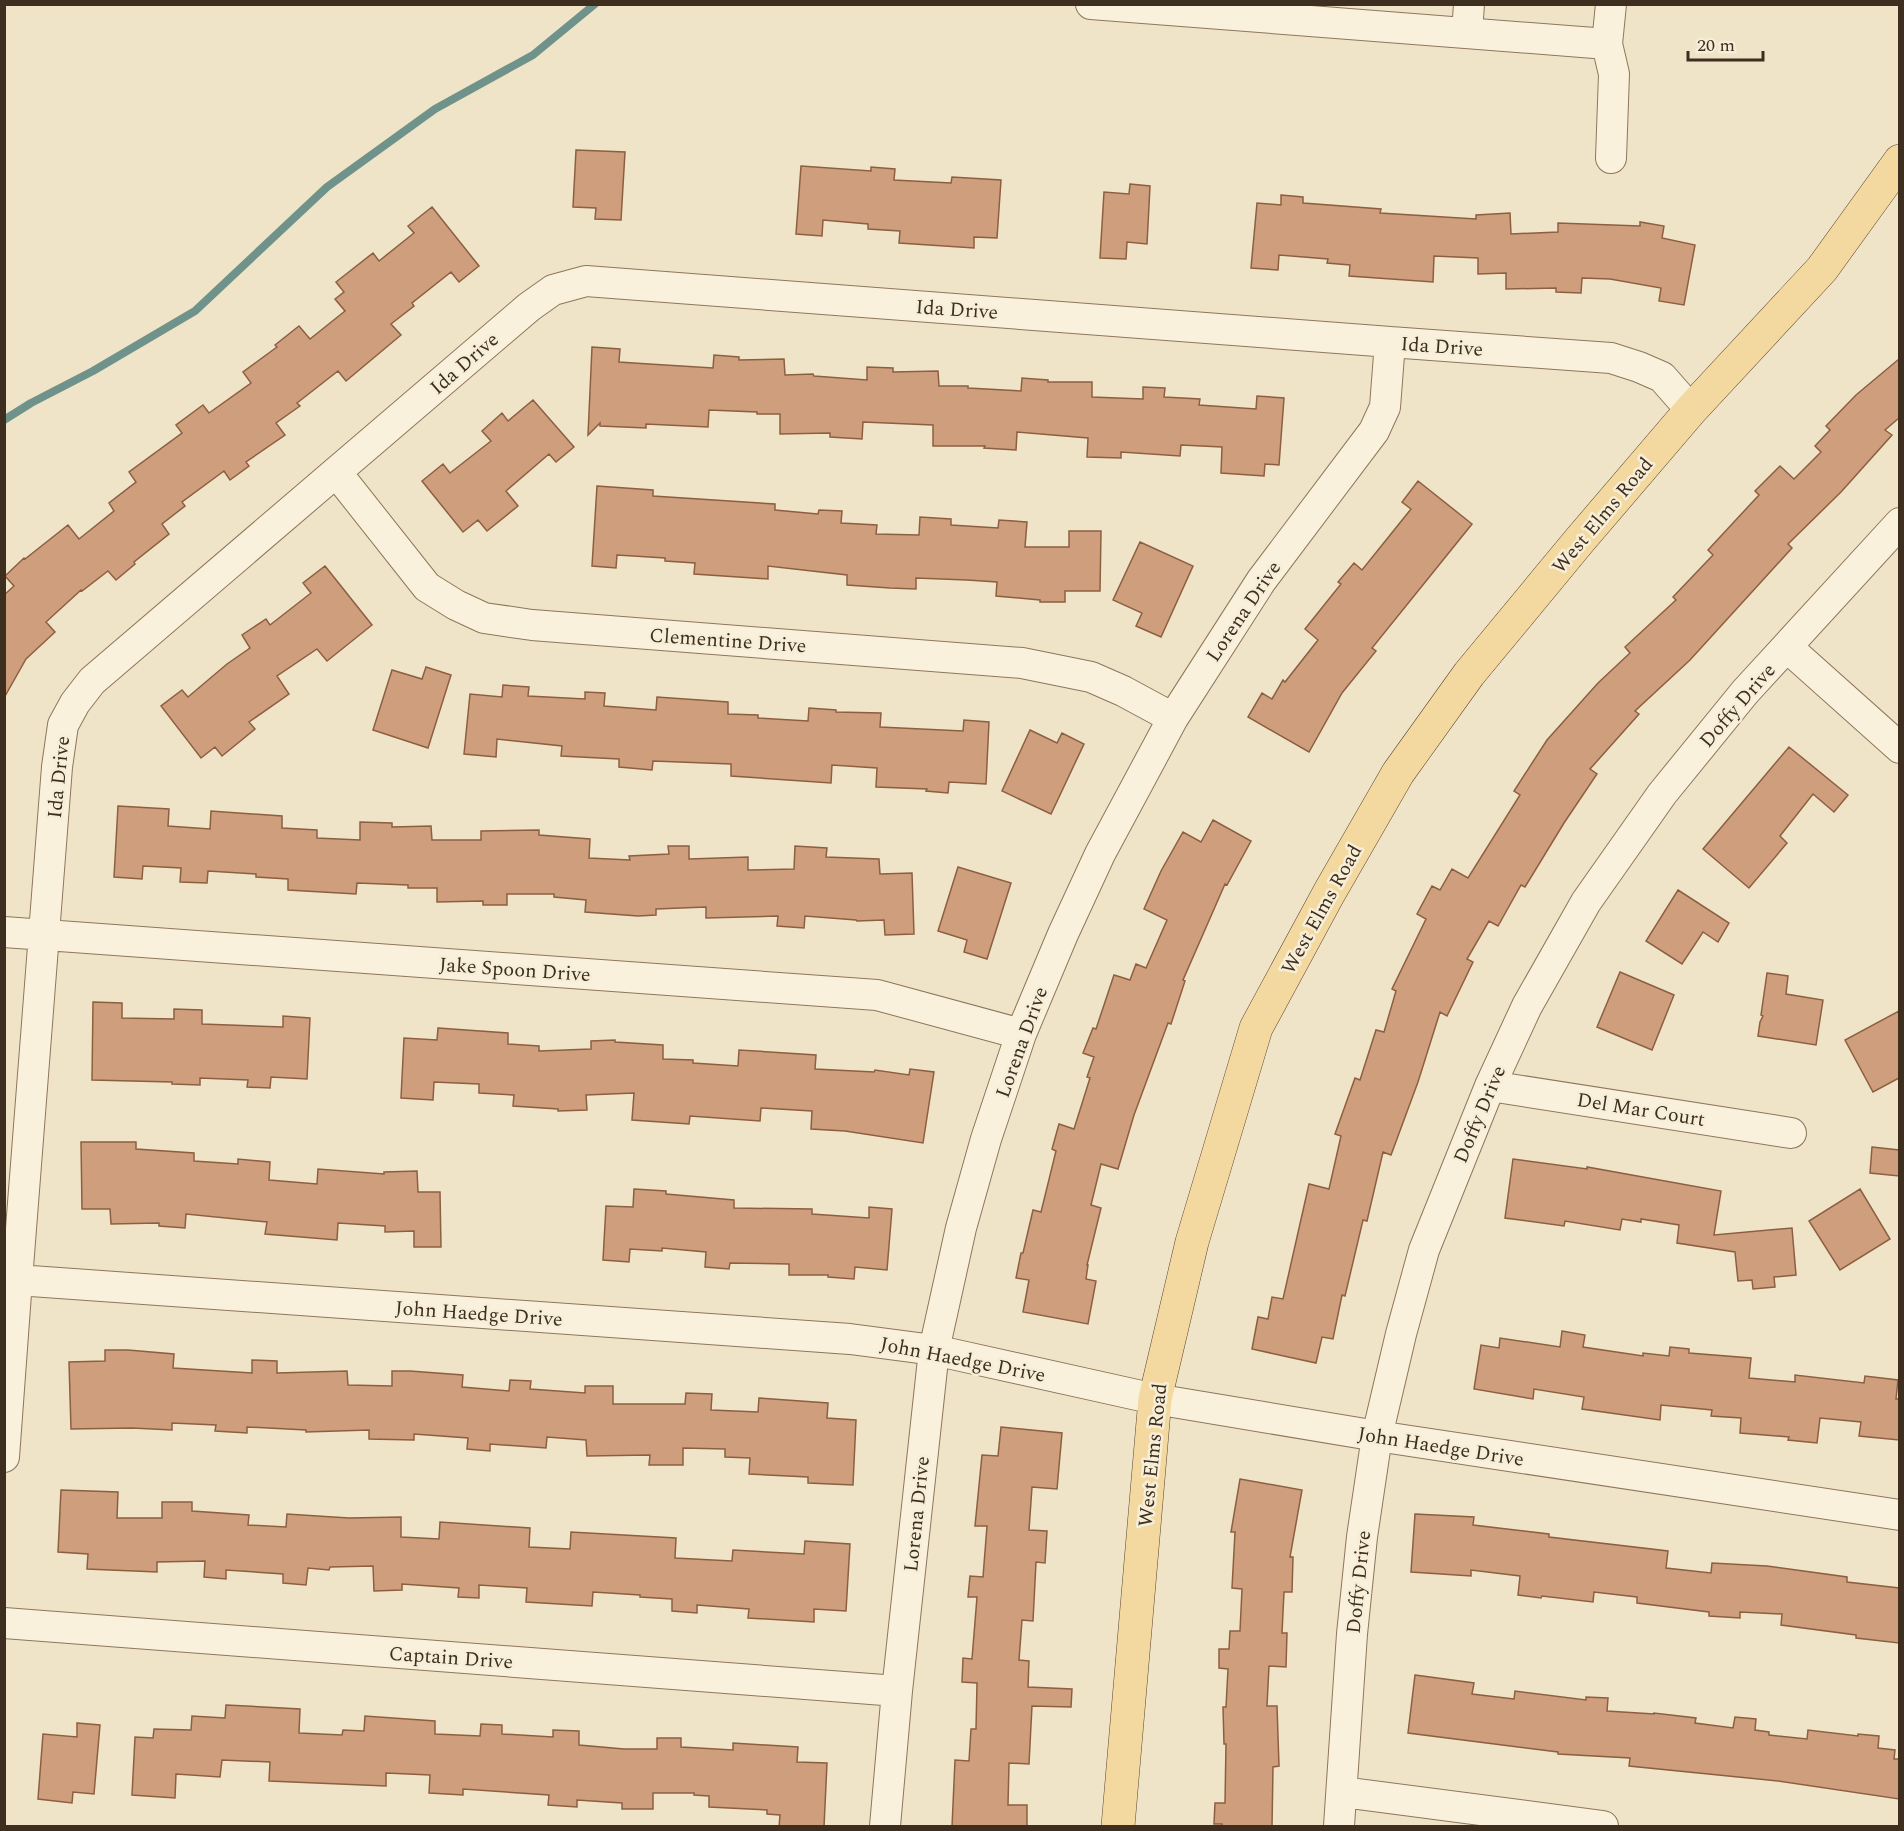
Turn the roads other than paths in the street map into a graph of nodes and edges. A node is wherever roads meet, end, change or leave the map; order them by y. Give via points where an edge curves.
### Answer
1 (1091, 4) edge
2 (1611, 4) edge
3 (1394, 16) edge
4 (1468, 19) edge
5 (1607, 44) junction
6 (1611, 158) dead end
7 (1899, 161) edge
8 (1390, 342) junction
9 (1691, 410) junction
10 (336, 472) junction
11 (1899, 523) edge
12 (1788, 648) junction
13 (1173, 718) junction
14 (1899, 748) edge
15 (4, 932) edge
16 (45, 935) junction
17 (1021, 1034) junction
18 (1490, 1086) junction
19 (1791, 1133) dead end
20 (17, 1280) junction
21 (934, 1350) junction
22 (1155, 1399) junction
23 (1377, 1436) junction
24 (4, 1457) edge
25 (1899, 1515) edge
26 (4, 1623) edge
27 (897, 1691) junction
28 (1342, 1792) junction
29 (885, 1827) edge
30 (1118, 1827) edge
31 (1339, 1827) edge
32 (1603, 1827) edge

1 - 3 street
2 - 5 street
3 - 4 street
4 - 5 street
5 - 6 street via 1614,74
7 - 9 main road, West Elms Road via 1822,269
8 - 9 street, Ida Drive via 1611,358 1662,377
8 - 10 street, Ida Drive via 586,280 553,290 529,307
8 - 13 street, Lorena Drive via 1385,407 1374,431 1261,581
9 - 22 main road, West Elms Road via 1469,674 1398,773 1323,903 1256,1028 1192,1242
10 - 13 street, Clementine Drive via 427,588 484,618 1022,663 1091,677
10 - 16 street, Ida Drive via 92,681 75,703 63,725 60,746
11 - 12 street, Doffy Drive
12 - 14 street
12 - 18 street, Doffy Drive via 1745,692 1662,794 1586,902 1527,1006
13 - 17 street, Lorena Drive via 1100,854
15 - 16 street, Jake Spoon Drive
16 - 17 street, Jake Spoon Drive via 877,995
16 - 20 street, Ida Drive
17 - 21 street, Lorena Drive via 961,1228
18 - 19 street, Del Mar Court
18 - 23 street, Doffy Drive via 1424,1250
20 - 21 street, John Haedge Drive via 850,1339
20 - 24 street, Ida Drive
21 - 22 street, John Haedge Drive
21 - 27 street, Lorena Drive
22 - 23 street, John Haedge Drive
22 - 30 main road, West Elms Road
23 - 25 street, John Haedge Drive
23 - 28 street, Doffy Drive via 1354,1612
26 - 27 street, Captain Drive
27 - 29 street, Lorena Drive
28 - 31 street, Doffy Drive
28 - 32 street

